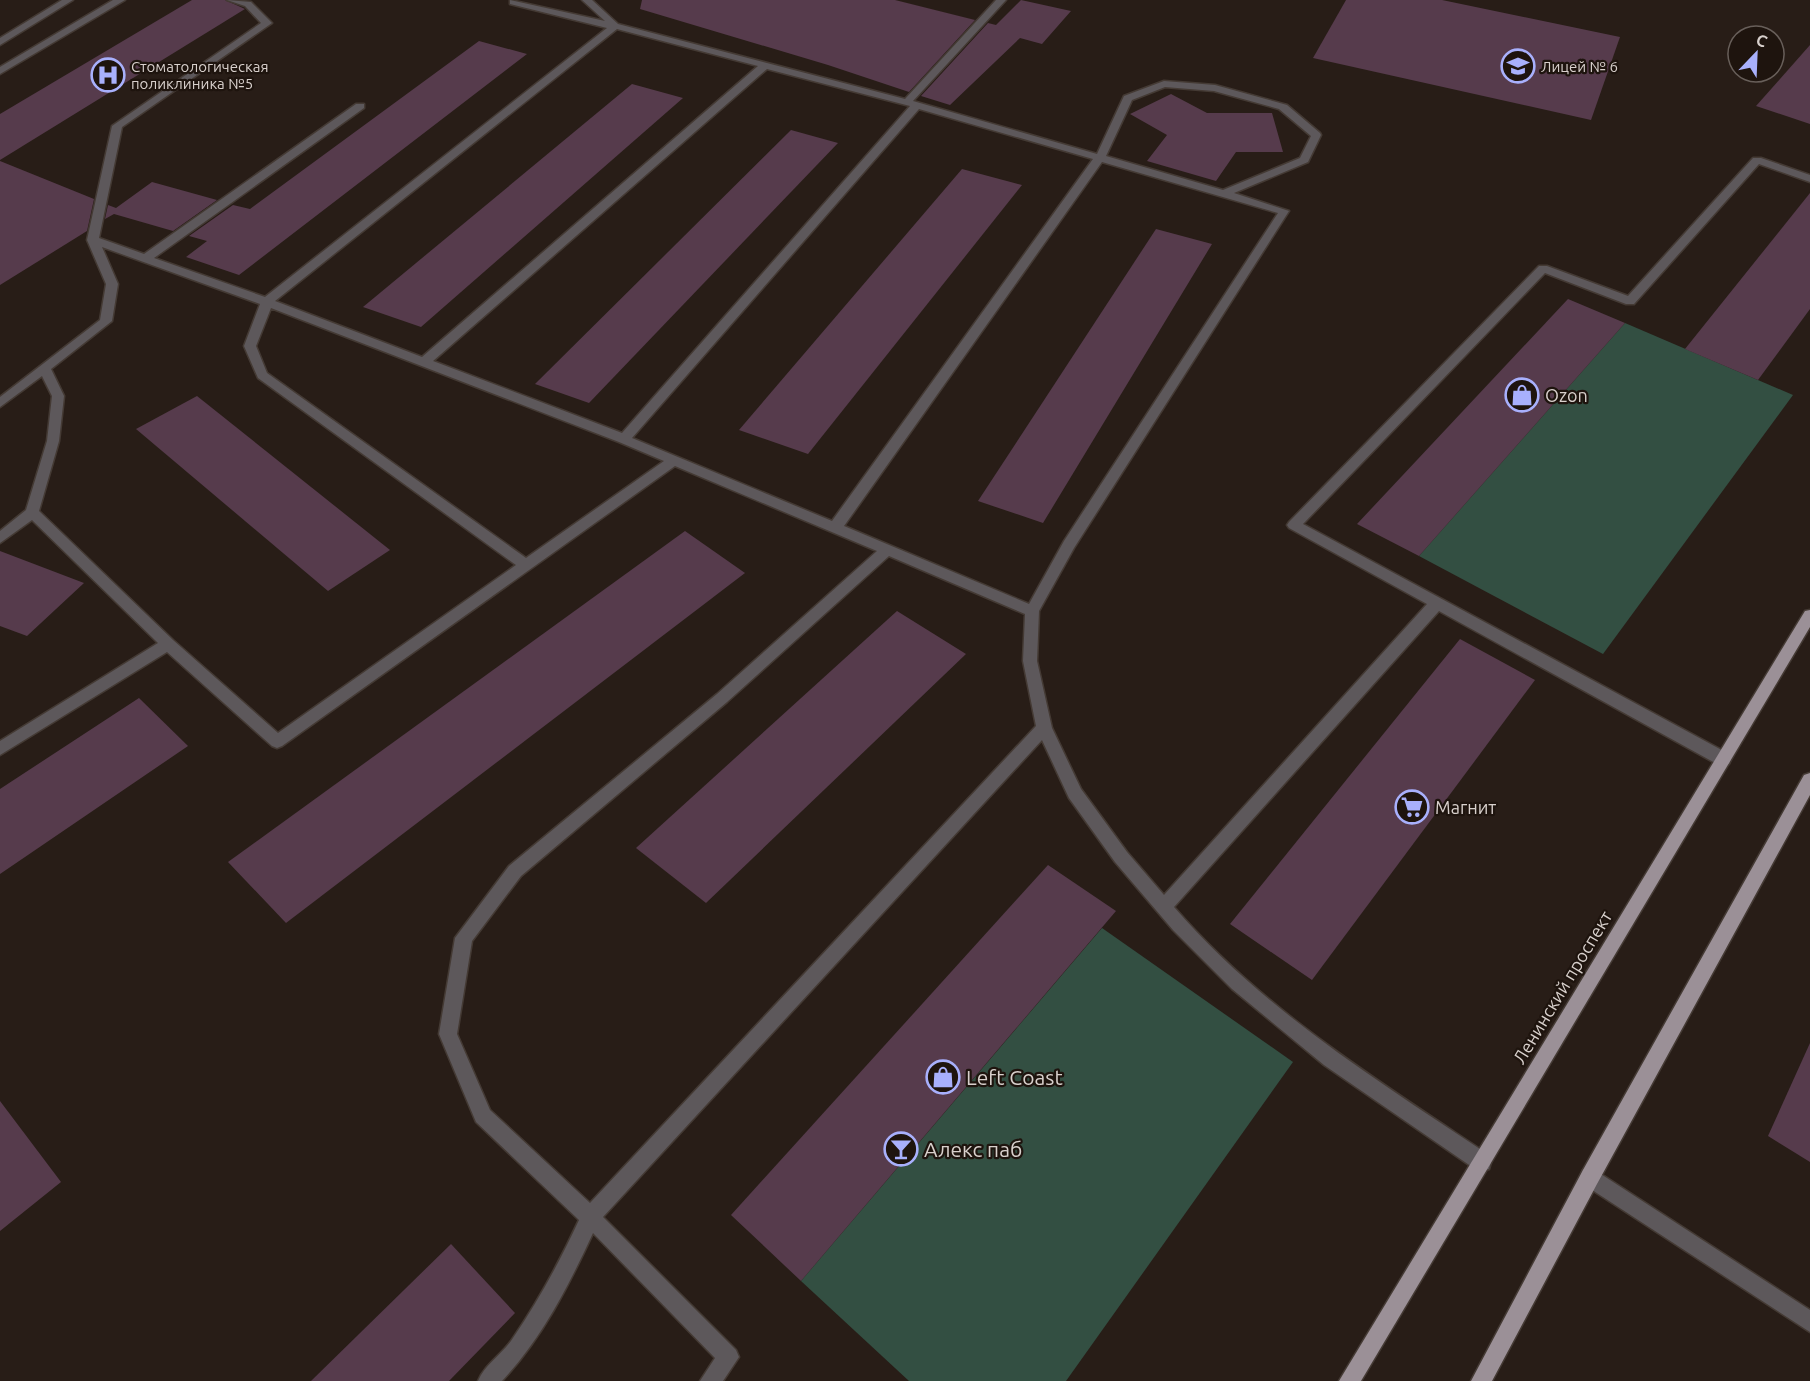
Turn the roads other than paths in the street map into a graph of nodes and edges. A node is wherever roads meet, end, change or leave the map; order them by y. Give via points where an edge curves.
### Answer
1 (68, 0) edge
2 (120, 0) edge
3 (232, 0) edge
4 (587, 0) edge
5 (997, 1) edge
6 (513, 2) dead end
7 (615, 26) junction
8 (0, 42) edge
9 (766, 65) junction
10 (0, 71) edge
11 (912, 103) junction
12 (360, 106) dead end
13 (1101, 156) junction
14 (1810, 179) edge
15 (1225, 194) junction
16 (93, 240) junction
17 (146, 259) junction
18 (267, 302) junction
19 (424, 362) junction
20 (45, 369) junction
21 (0, 403) edge
22 (624, 439) junction
23 (674, 460) junction
24 (32, 512) junction
25 (835, 528) junction
26 (0, 538) edge
27 (887, 550) junction
28 (526, 565) junction
29 (1437, 603) junction
30 (1032, 611) junction
31 (1810, 615) edge
32 (168, 644) junction
33 (1044, 728) junction
34 (0, 749) edge
35 (1723, 759) junction
36 (1810, 780) edge
37 (1164, 908) junction
38 (1482, 1162) junction
39 (1590, 1177) junction
40 (590, 1217) junction
41 (1810, 1322) edge
42 (488, 1381) edge
43 (710, 1381) edge
44 (1349, 1381) edge
45 (1481, 1381) edge

1 - 8 street
2 - 10 street
3 - 16 street via 248,4 267,22 117,126
4 - 7 street
5 - 11 street
6 - 7 street
7 - 9 street
7 - 18 street
9 - 11 street
9 - 19 street
11 - 13 street
11 - 22 street
12 - 17 street
13 - 15 street
13 - 15 street via 1128,98 1164,84 1215,88 1283,107 1316,135 1304,160
13 - 25 street
14 - 29 street via 1757,160 1630,300 1543,268 1294,525
15 - 30 street via 1284,211 1069,545
16 - 17 street
16 - 20 street via 112,284 106,321
17 - 18 street
18 - 19 street
18 - 28 street via 250,346 262,375
19 - 22 street
20 - 21 street
20 - 24 street via 58,396 53,441
22 - 23 street
23 - 25 street
23 - 28 street
24 - 26 street
24 - 32 street
25 - 27 street
27 - 30 street
27 - 40 street via 722,698 515,871 464,938 448,1034 483,1116
28 - 32 street via 277,742
29 - 35 street
29 - 37 street
30 - 33 street via 1030,661
31 - 35 main road, Ленинский проспект
32 - 34 street
33 - 37 street via 1075,793
33 - 40 street
35 - 38 main road, Ленинский проспект
36 - 39 main road
37 - 38 street via 1238,983 1330,1059
38 - 44 main road, Ленинский проспект
39 - 41 street
39 - 45 main road
40 - 42 street via 563,1276 519,1348
40 - 43 street via 729,1357

